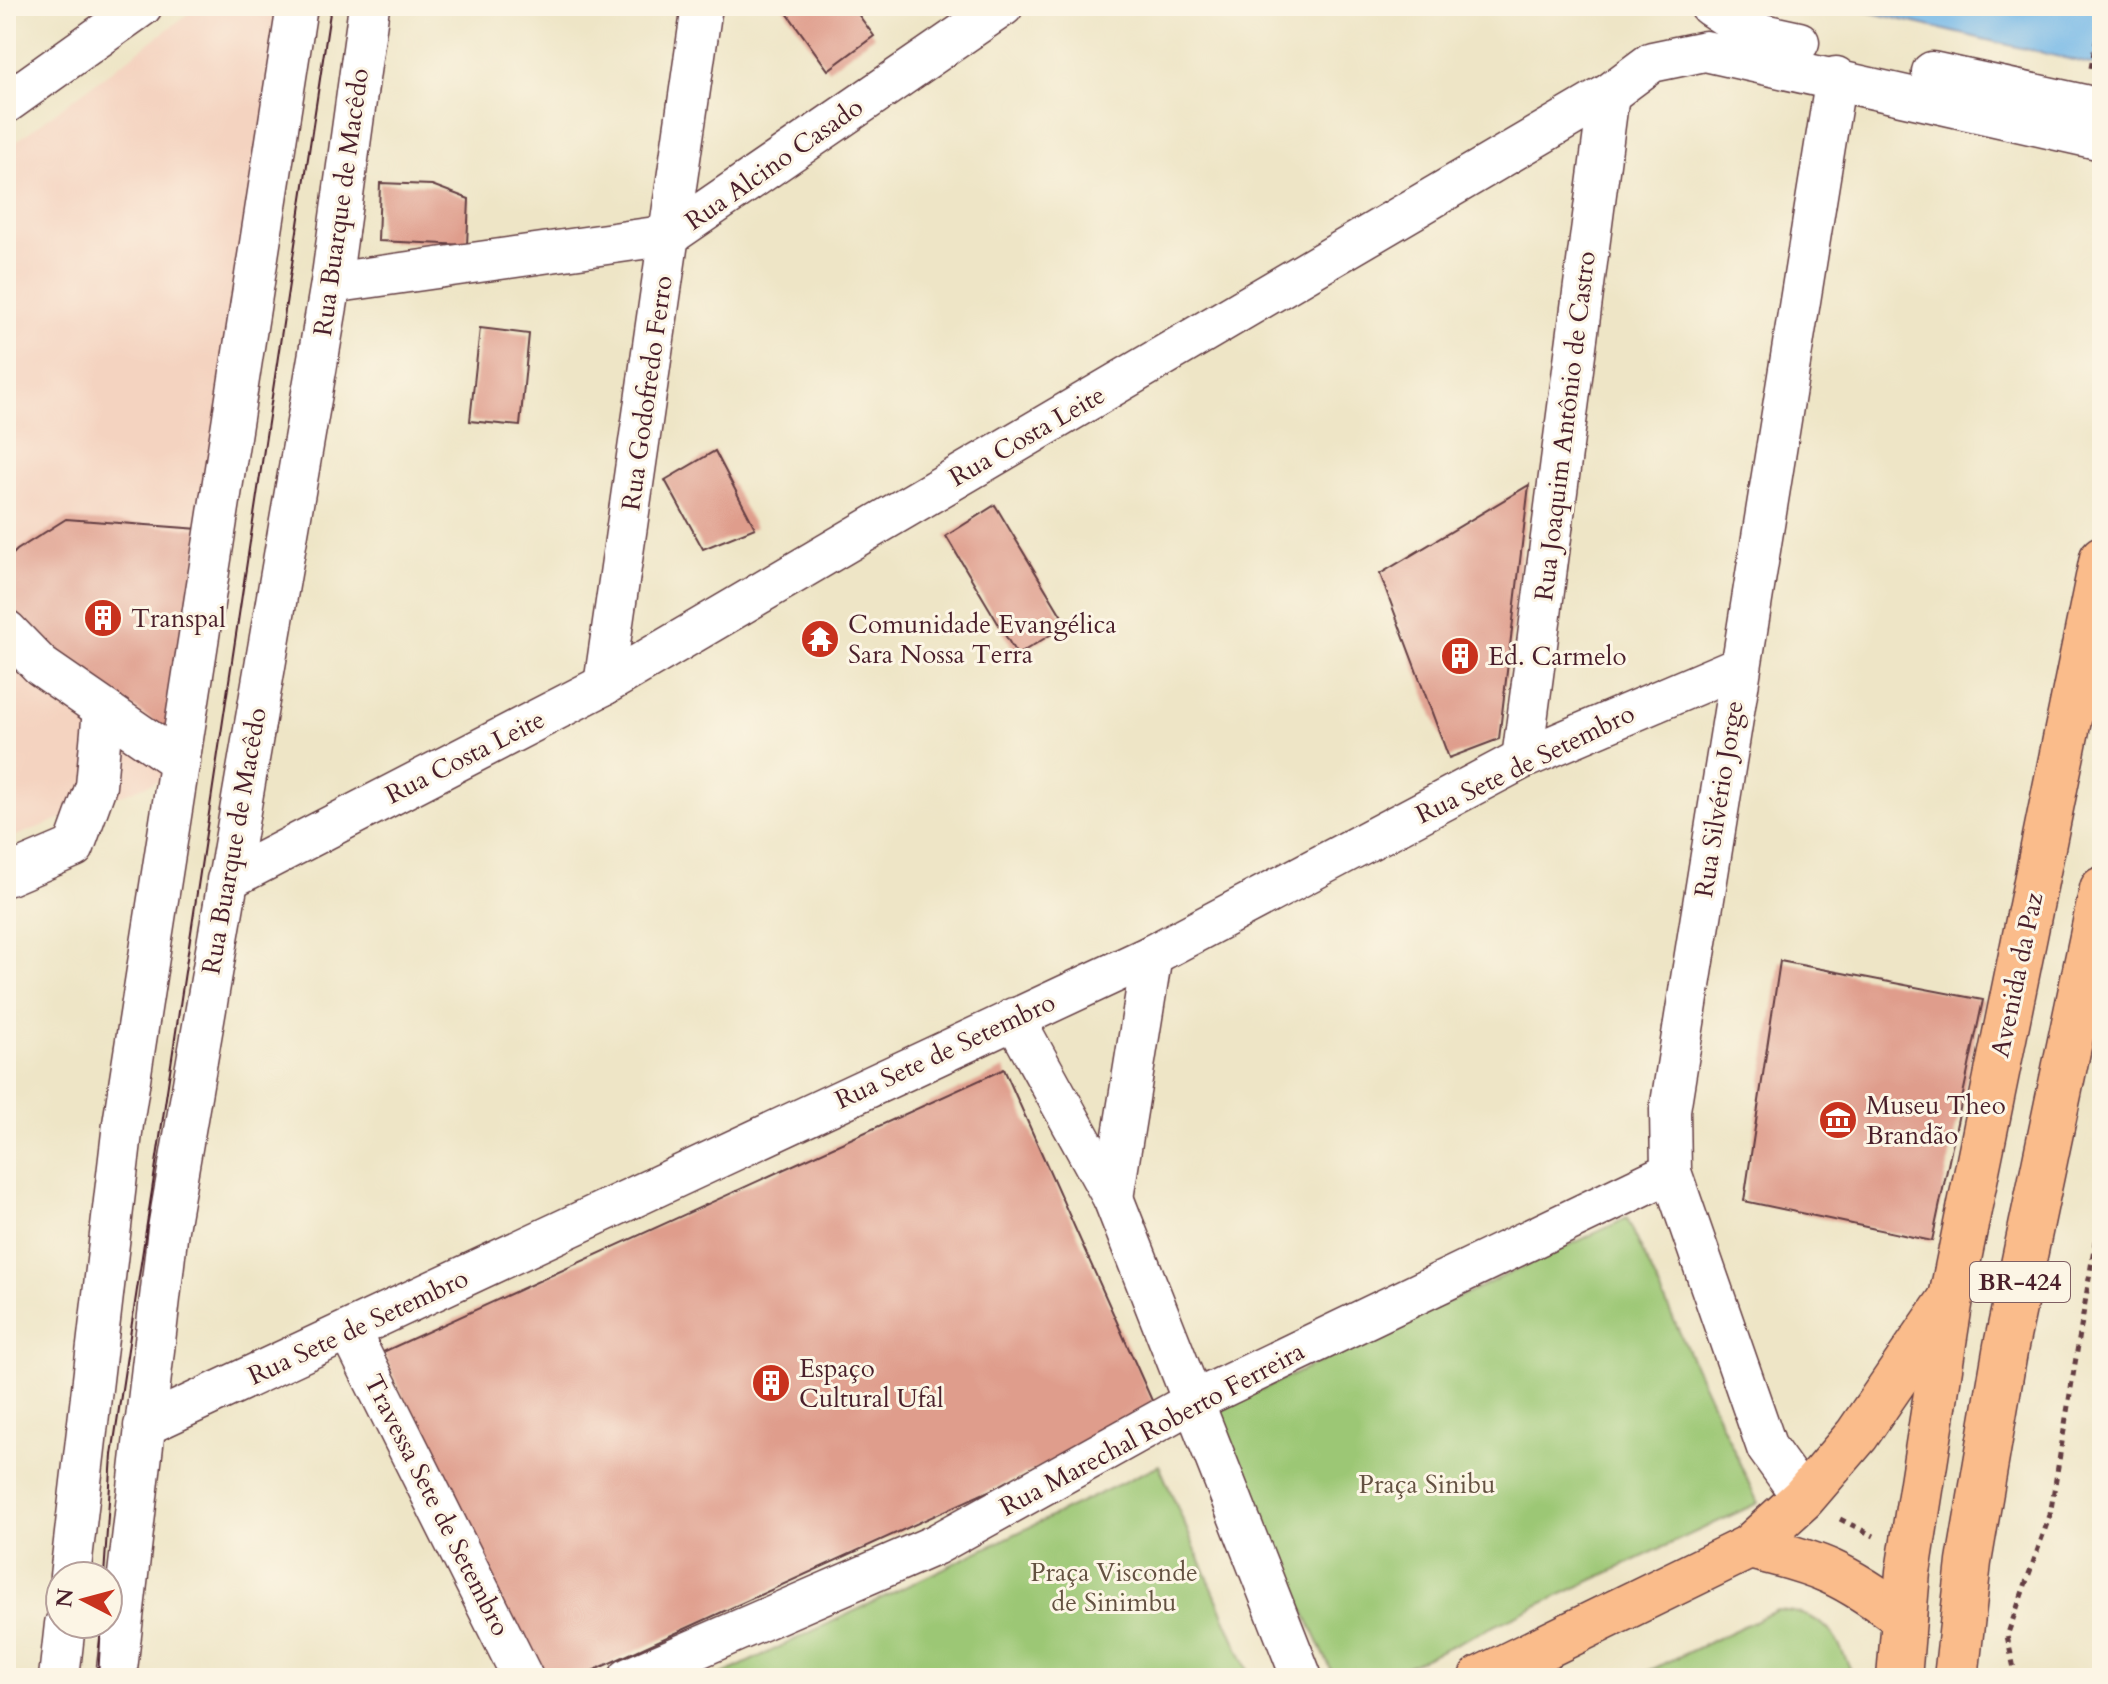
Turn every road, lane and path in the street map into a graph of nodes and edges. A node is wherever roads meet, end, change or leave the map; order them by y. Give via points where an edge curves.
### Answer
1 (142, 6) edge
2 (297, 6) edge
3 (369, 6) edge
4 (702, 6) edge
5 (1003, 6) edge
6 (1710, 6) edge
7 (2102, 10) edge
8 (1836, 77) junction
9 (1609, 94) junction
10 (6, 103) edge
11 (2093, 122) edge
12 (670, 235) junction
13 (331, 283) junction
14 (2102, 558) edge
15 (6, 630) edge
16 (1740, 666) junction
17 (604, 685) junction
18 (103, 710) junction
19 (1522, 759) junction
20 (180, 762) junction
21 (6, 876) edge
22 (227, 880) junction
23 (2102, 889) edge
24 (1152, 955) junction
25 (1014, 1018) junction
26 (1671, 1172) junction
27 (1113, 1198) junction
28 (2102, 1200) edge
29 (1951, 1298) junction
30 (350, 1332) junction
31 (1194, 1401) junction
32 (144, 1426) junction
33 (1817, 1506) junction
34 (1878, 1538) dead end
35 (1749, 1547) junction
36 (72, 1560) edge
37 (1904, 1618) junction
38 (63, 1640) edge
39 (1956, 1674) edge
40 (59, 1678) edge
41 (116, 1678) edge
42 (523, 1678) edge
43 (629, 1678) edge
44 (1302, 1678) edge
45 (1481, 1678) edge
46 (1899, 1678) edge
47 (2016, 1678) edge

1 - 10 street
2 - 20 street
3 - 13 street, Rua Buarque de Macêdo
4 - 12 street, Rua Godofredo Ferro
5 - 12 street, Rua Alcino Casado
6 - 11 street via 1749,31
7 - 11 path
8 - 9 street, Rua Costa Leite via 1705,51 1652,62
8 - 11 street, Rua Costa Leite
8 - 16 street, Rua Silvério Jorge
9 - 17 street, Rua Costa Leite
9 - 19 street, Rua Joaquim Antônio de Castro
12 - 13 street, Rua Alcino Casado
12 - 17 street, Rua Godofredo Ferro
13 - 22 street, Rua Buarque de Macêdo
14 - 29 main road, Avenida da Paz / BR-424
15 - 18 street via 41,666
16 - 19 street, Rua Sete de Setembro
16 - 26 street, Rua Silvério Jorge via 1670,1110
17 - 22 street, Rua Costa Leite
18 - 20 street
18 - 21 street via 96,786 74,847
19 - 24 street, Rua Sete de Setembro
20 - 36 street via 123,1124
22 - 32 street, Rua Buarque de Macêdo via 168,1229
23 - 39 main road, BR-424 via 2006,1346 1969,1562
24 - 25 street, Rua Sete de Setembro
24 - 27 street
25 - 27 street
25 - 30 street, Rua Sete de Setembro
26 - 31 street, Rua Marechal Roberto Ferreira
26 - 33 street, Rua Silvério Jorge via 1767,1448
27 - 31 street
28 - 47 path via 2050,1515 2007,1636
29 - 33 main road
29 - 37 main road, Avenida da Paz / BR-424
30 - 32 street, Rua Sete de Setembro
30 - 42 street, Travessa Sete de Setembro
31 - 43 street, Rua Marechal Roberto Ferreira via 935,1545
31 - 44 street
32 - 41 street, Rua Buarque de Macêdo
33 - 34 path
33 - 35 main road
35 - 37 main road via 1840,1573
35 - 45 main road
37 - 39 main road
37 - 46 main road, Avenida da Paz / BR-424
38 - 40 street

